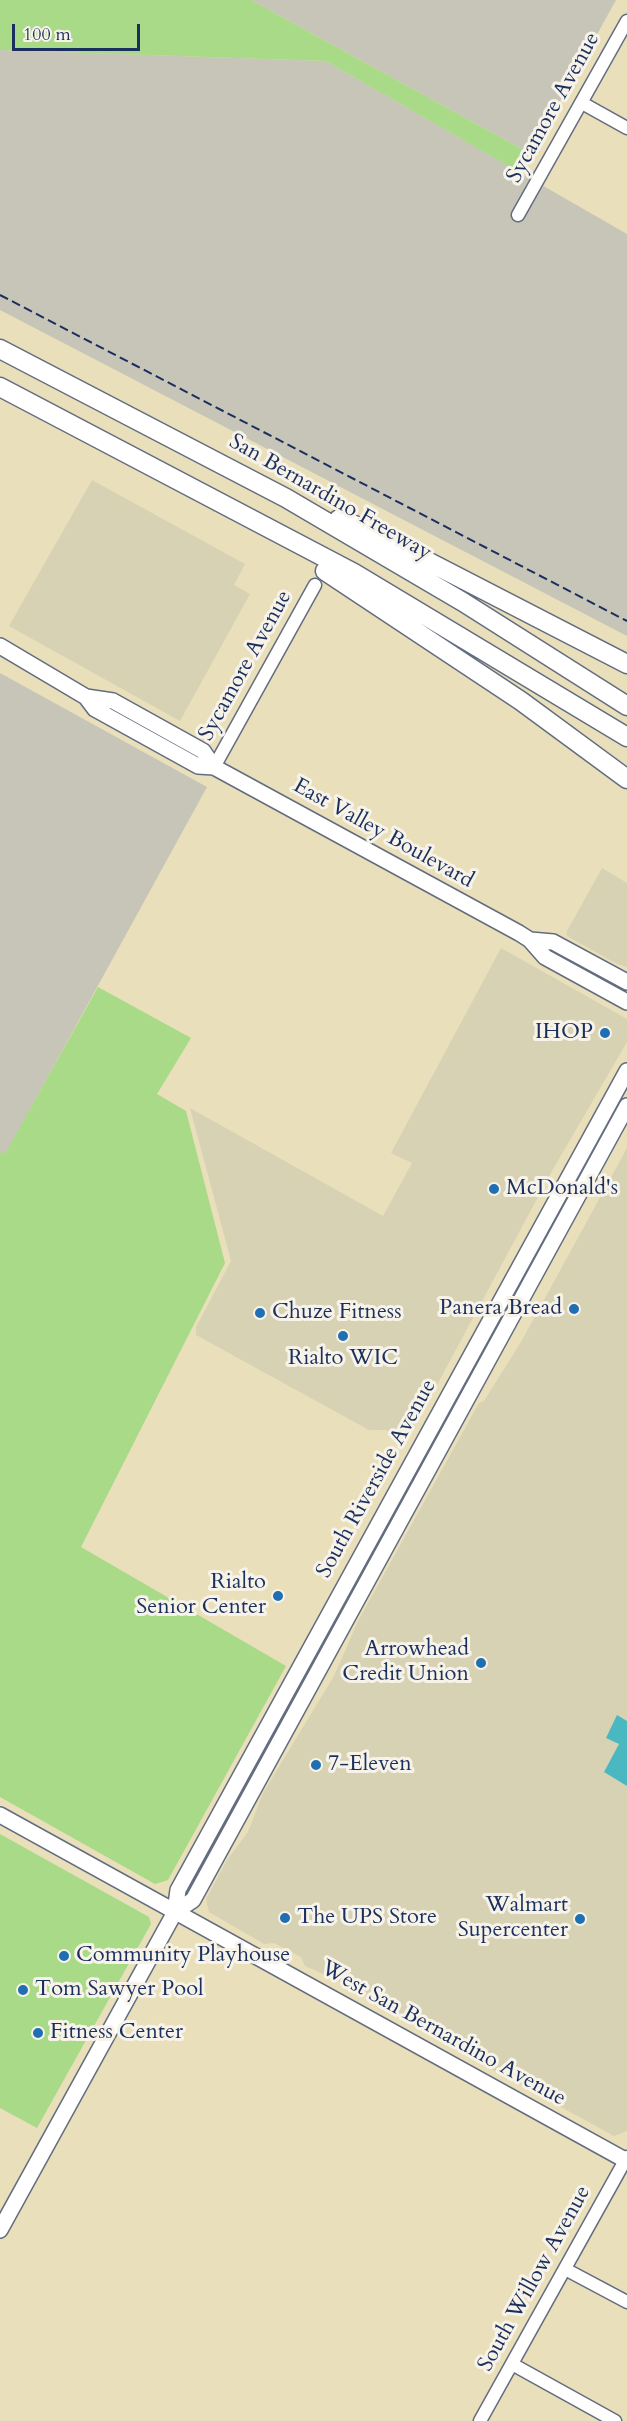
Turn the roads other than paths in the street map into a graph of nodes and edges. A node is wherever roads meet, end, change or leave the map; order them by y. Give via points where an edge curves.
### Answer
1 (627, 21) edge
2 (582, 103) junction
3 (627, 128) edge
4 (518, 215) dead end
5 (0, 349) edge
6 (0, 387) edge
7 (115, 446) junction
8 (286, 498) junction
9 (315, 585) dead end
10 (0, 646) edge
11 (627, 664) edge
12 (627, 706) edge
13 (627, 737) edge
14 (214, 767) junction
15 (627, 779) edge
16 (530, 939) junction
17 (627, 982) edge
18 (627, 1002) edge
19 (627, 1071) edge
20 (627, 1106) edge
21 (437, 1418) junction
22 (425, 1477) junction
23 (0, 1815) edge
24 (175, 1912) junction
25 (626, 2159) edge
26 (0, 2230) edge
27 (565, 2268) junction
28 (627, 2302) edge
29 (512, 2364) junction
30 (608, 2420) edge
31 (480, 2421) edge

1 - 2 street, Sycamore Avenue
2 - 3 street
2 - 4 street, Sycamore Avenue
5 - 8 highway, San Bernardino Freeway
6 - 7 highway
7 - 13 highway via 403,601
7 - 15 highway via 212,511 343,581 521,701
8 - 11 highway via 367,530
8 - 12 highway, San Bernardino Freeway via 463,602
9 - 14 street, Sycamore Avenue
10 - 14 main road, East Valley Boulevard via 86,697 113,701 203,751
14 - 16 main road, East Valley Boulevard
16 - 17 main road, East Valley Boulevard via 553,942
16 - 18 main road, East Valley Boulevard via 545,957
19 - 21 main road, South Riverside Avenue
20 - 22 main road, South Riverside Avenue
21 - 22 main road via 438,1431 422,1465
21 - 24 main road, South Riverside Avenue via 178,1890
22 - 24 main road, South Riverside Avenue via 193,1900
23 - 24 main road, West San Bernardino Avenue
24 - 25 main road, West San Bernardino Avenue
24 - 26 main road, South Riverside Avenue
25 - 27 street, South Willow Avenue
27 - 28 street
27 - 29 street, South Willow Avenue
29 - 30 street
29 - 31 street, South Willow Avenue

